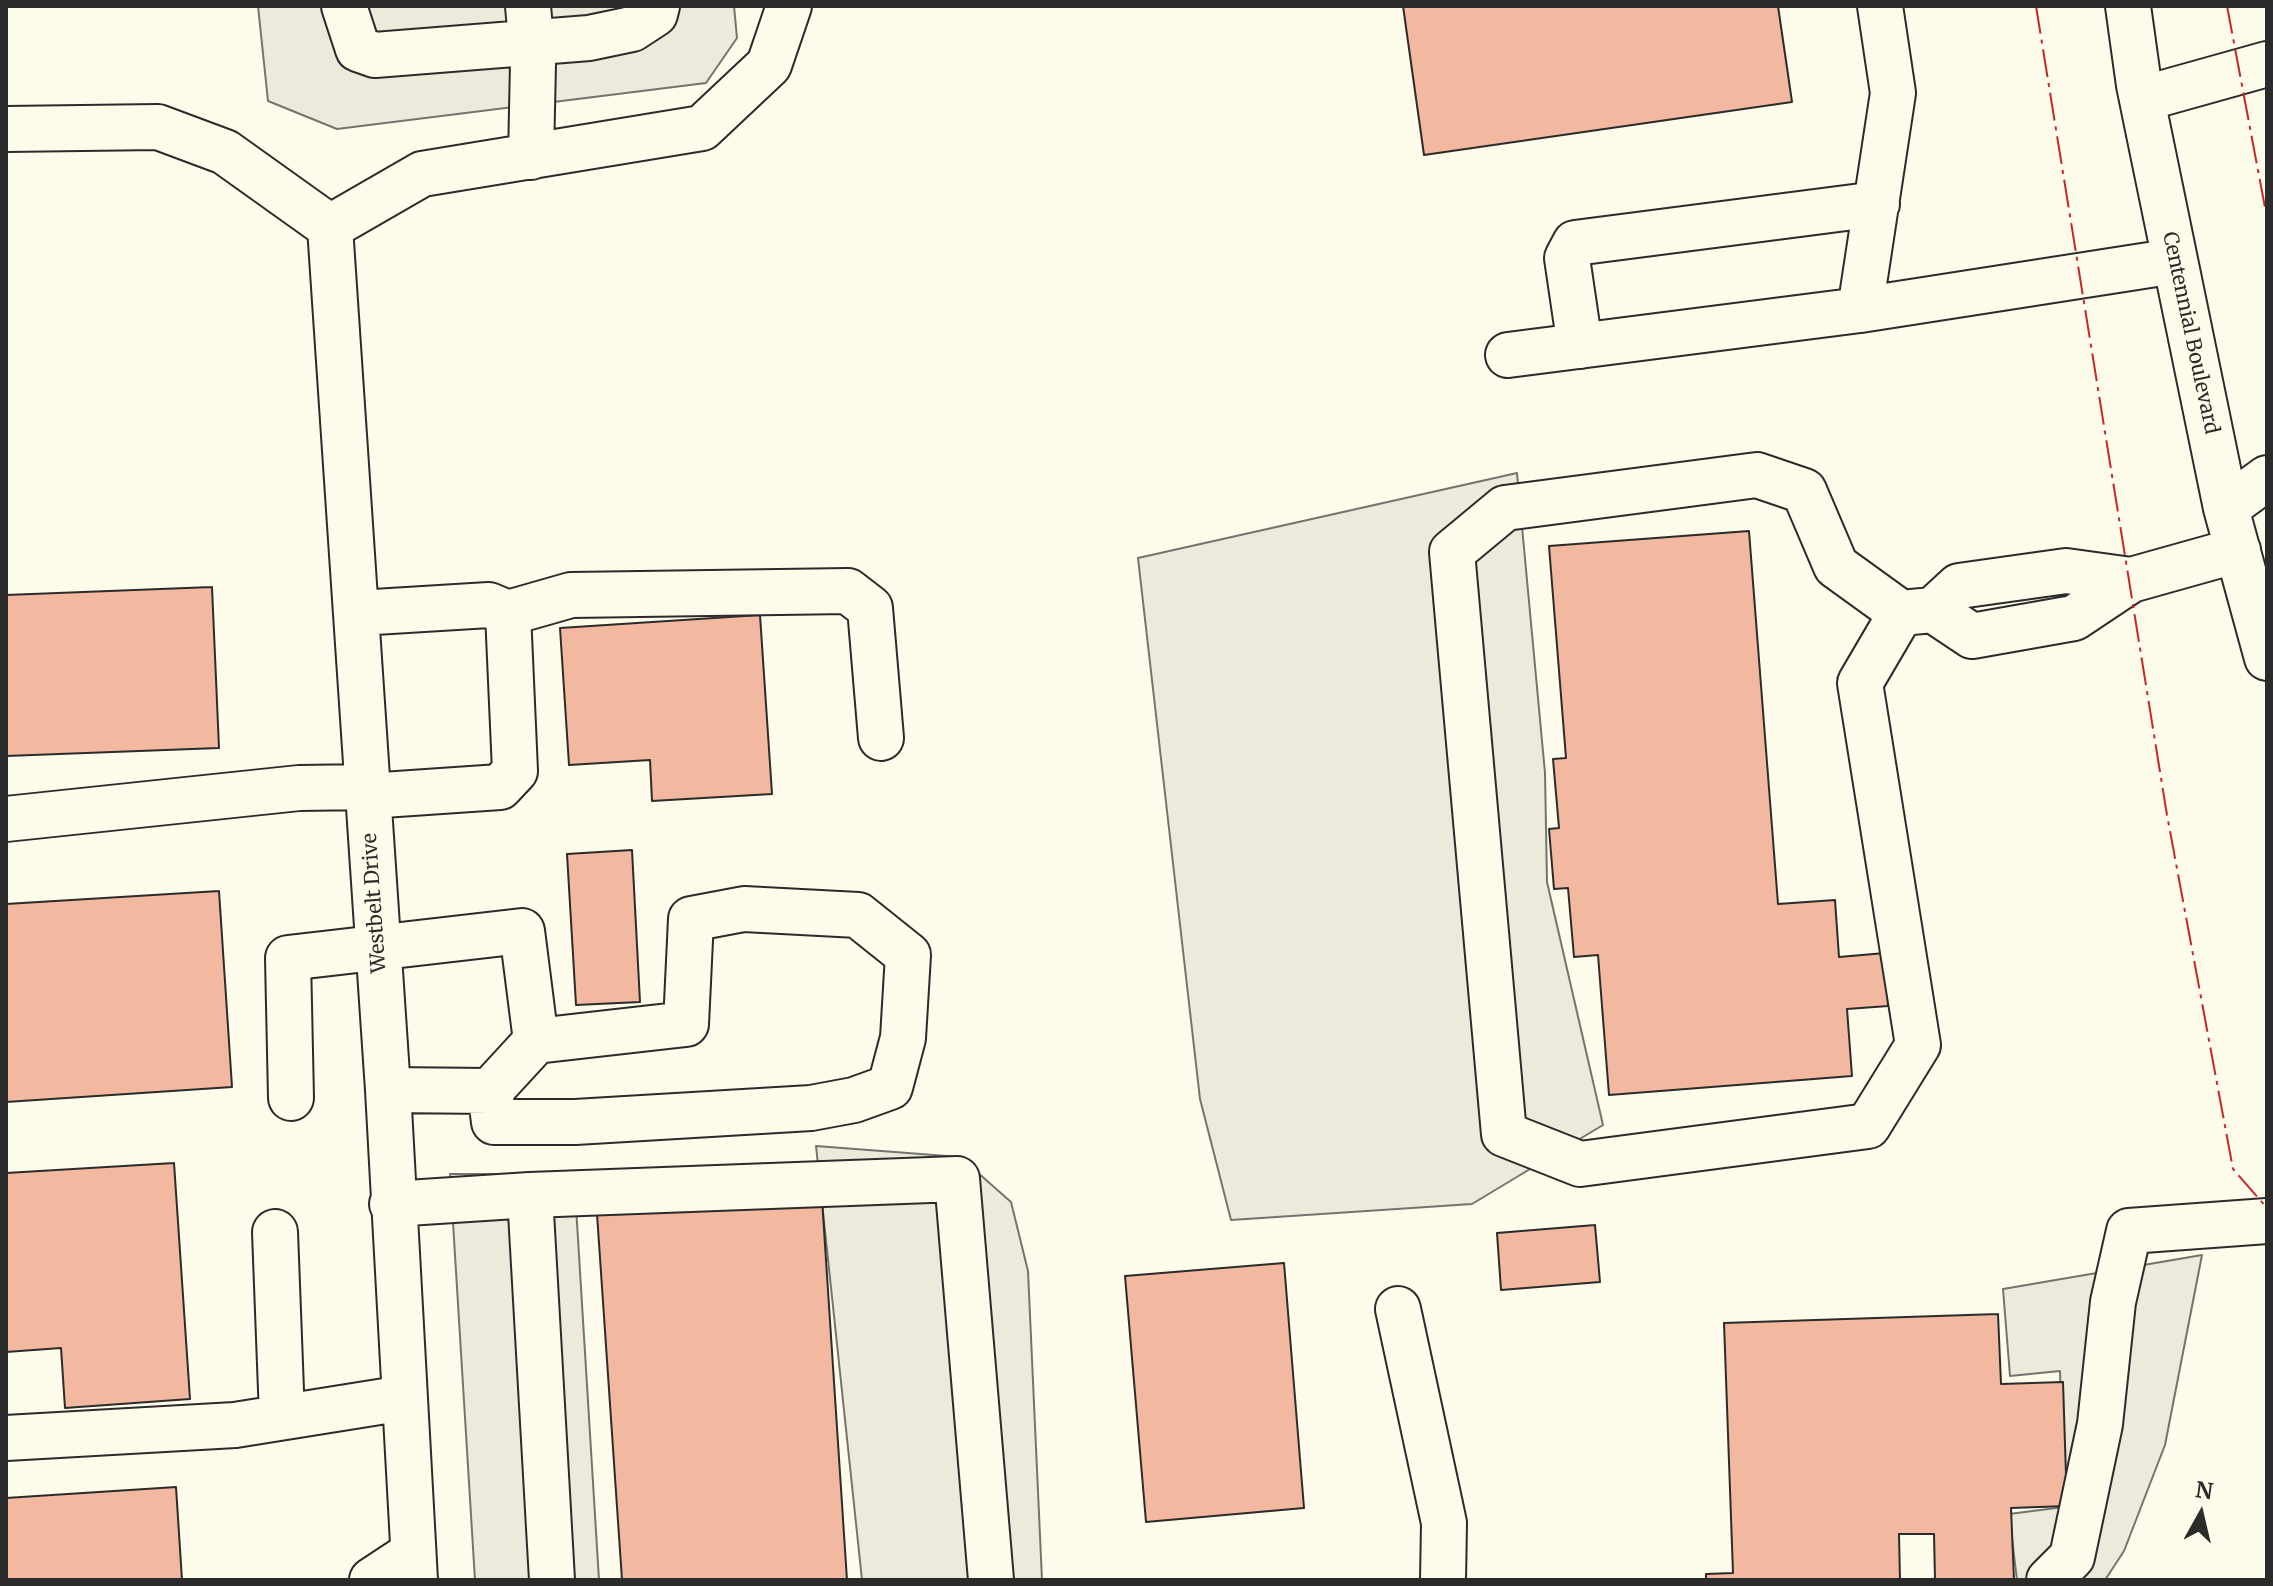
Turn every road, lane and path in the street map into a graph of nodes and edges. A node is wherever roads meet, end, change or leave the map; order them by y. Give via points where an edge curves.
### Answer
1 (344, 6) edge
2 (657, 6) edge
3 (789, 6) edge
4 (1880, 6) edge
5 (2128, 6) edge
6 (530, 24) edge
7 (2267, 64) edge
8 (2142, 99) junction
9 (6, 129) edge
10 (531, 157) junction
11 (1877, 204) junction
12 (330, 227) junction
13 (2175, 261) junction
14 (1860, 310) junction
15 (1580, 346) junction
16 (1508, 355) dead end
17 (2267, 478) edge
18 (2226, 508) junction
19 (2238, 550) junction
20 (1917, 611) junction
21 (358, 613) junction
22 (508, 613) junction
23 (2267, 658) edge
24 (881, 738) dead end
25 (368, 791) junction
26 (6, 819) edge
27 (378, 949) junction
28 (536, 1041) junction
29 (388, 1090) junction
30 (490, 1091) junction
31 (291, 1098) dead end
32 (530, 1195) junction
33 (392, 1204) junction
34 (2267, 1221) edge
35 (275, 1232) dead end
36 (1398, 1309) dead end
37 (404, 1398) junction
38 (282, 1417) junction
39 (6, 1438) edge
40 (414, 1567) edge
41 (372, 1580) edge
42 (552, 1580) edge
43 (991, 1580) edge
44 (1443, 1580) edge
45 (2049, 1580) edge

1 - 6 street via 358,49 375,55
2 - 6 street via 655,14 632,29 589,38
3 - 10 street via 769,65 702,128
4 - 11 street via 1893,93
5 - 8 street, Centennial Boulevard
6 - 10 street
7 - 8 street
8 - 13 street, Centennial Boulevard
9 - 12 street via 158,127 225,152
10 - 12 street via 422,174
11 - 14 street
11 - 15 street via 1575,243 1567,258
12 - 21 street, Westbelt Drive
13 - 14 street
13 - 18 street, Centennial Boulevard
14 - 15 street
15 - 16 street
17 - 18 street
18 - 19 street, Centennial Boulevard
19 - 20 street via 2131,580 2074,618 1972,636
19 - 23 street, Centennial Boulevard
20 - 20 street via 1836,566 1804,491 1757,475 1505,508 1452,552 1504,1134 1580,1164 1868,1126 1918,1045 1860,683
21 - 22 street via 489,605
21 - 25 street, Westbelt Drive
22 - 24 street via 571,595 848,591 870,608
22 - 25 street via 515,771 500,787
25 - 26 street via 299,788
25 - 27 street, Westbelt Drive
27 - 28 street via 522,931
27 - 29 street, Westbelt Drive
27 - 31 street via 288,958
28 - 30 street
28 - 30 street via 686,1024 691,919 744,909 858,915 908,955 903,1038 890,1087 854,1100 764,1111 494,1122
29 - 30 street
29 - 33 street, Westbelt Drive
32 - 33 street
32 - 42 street
32 - 43 street via 957,1179
33 - 37 street, Westbelt Drive
34 - 45 street via 2129,1231 2113,1302 2100,1424 2072,1557
35 - 38 street
36 - 44 street via 1444,1523
37 - 38 street
37 - 40 street, Westbelt Drive
38 - 39 street via 235,1425
40 - 41 street

